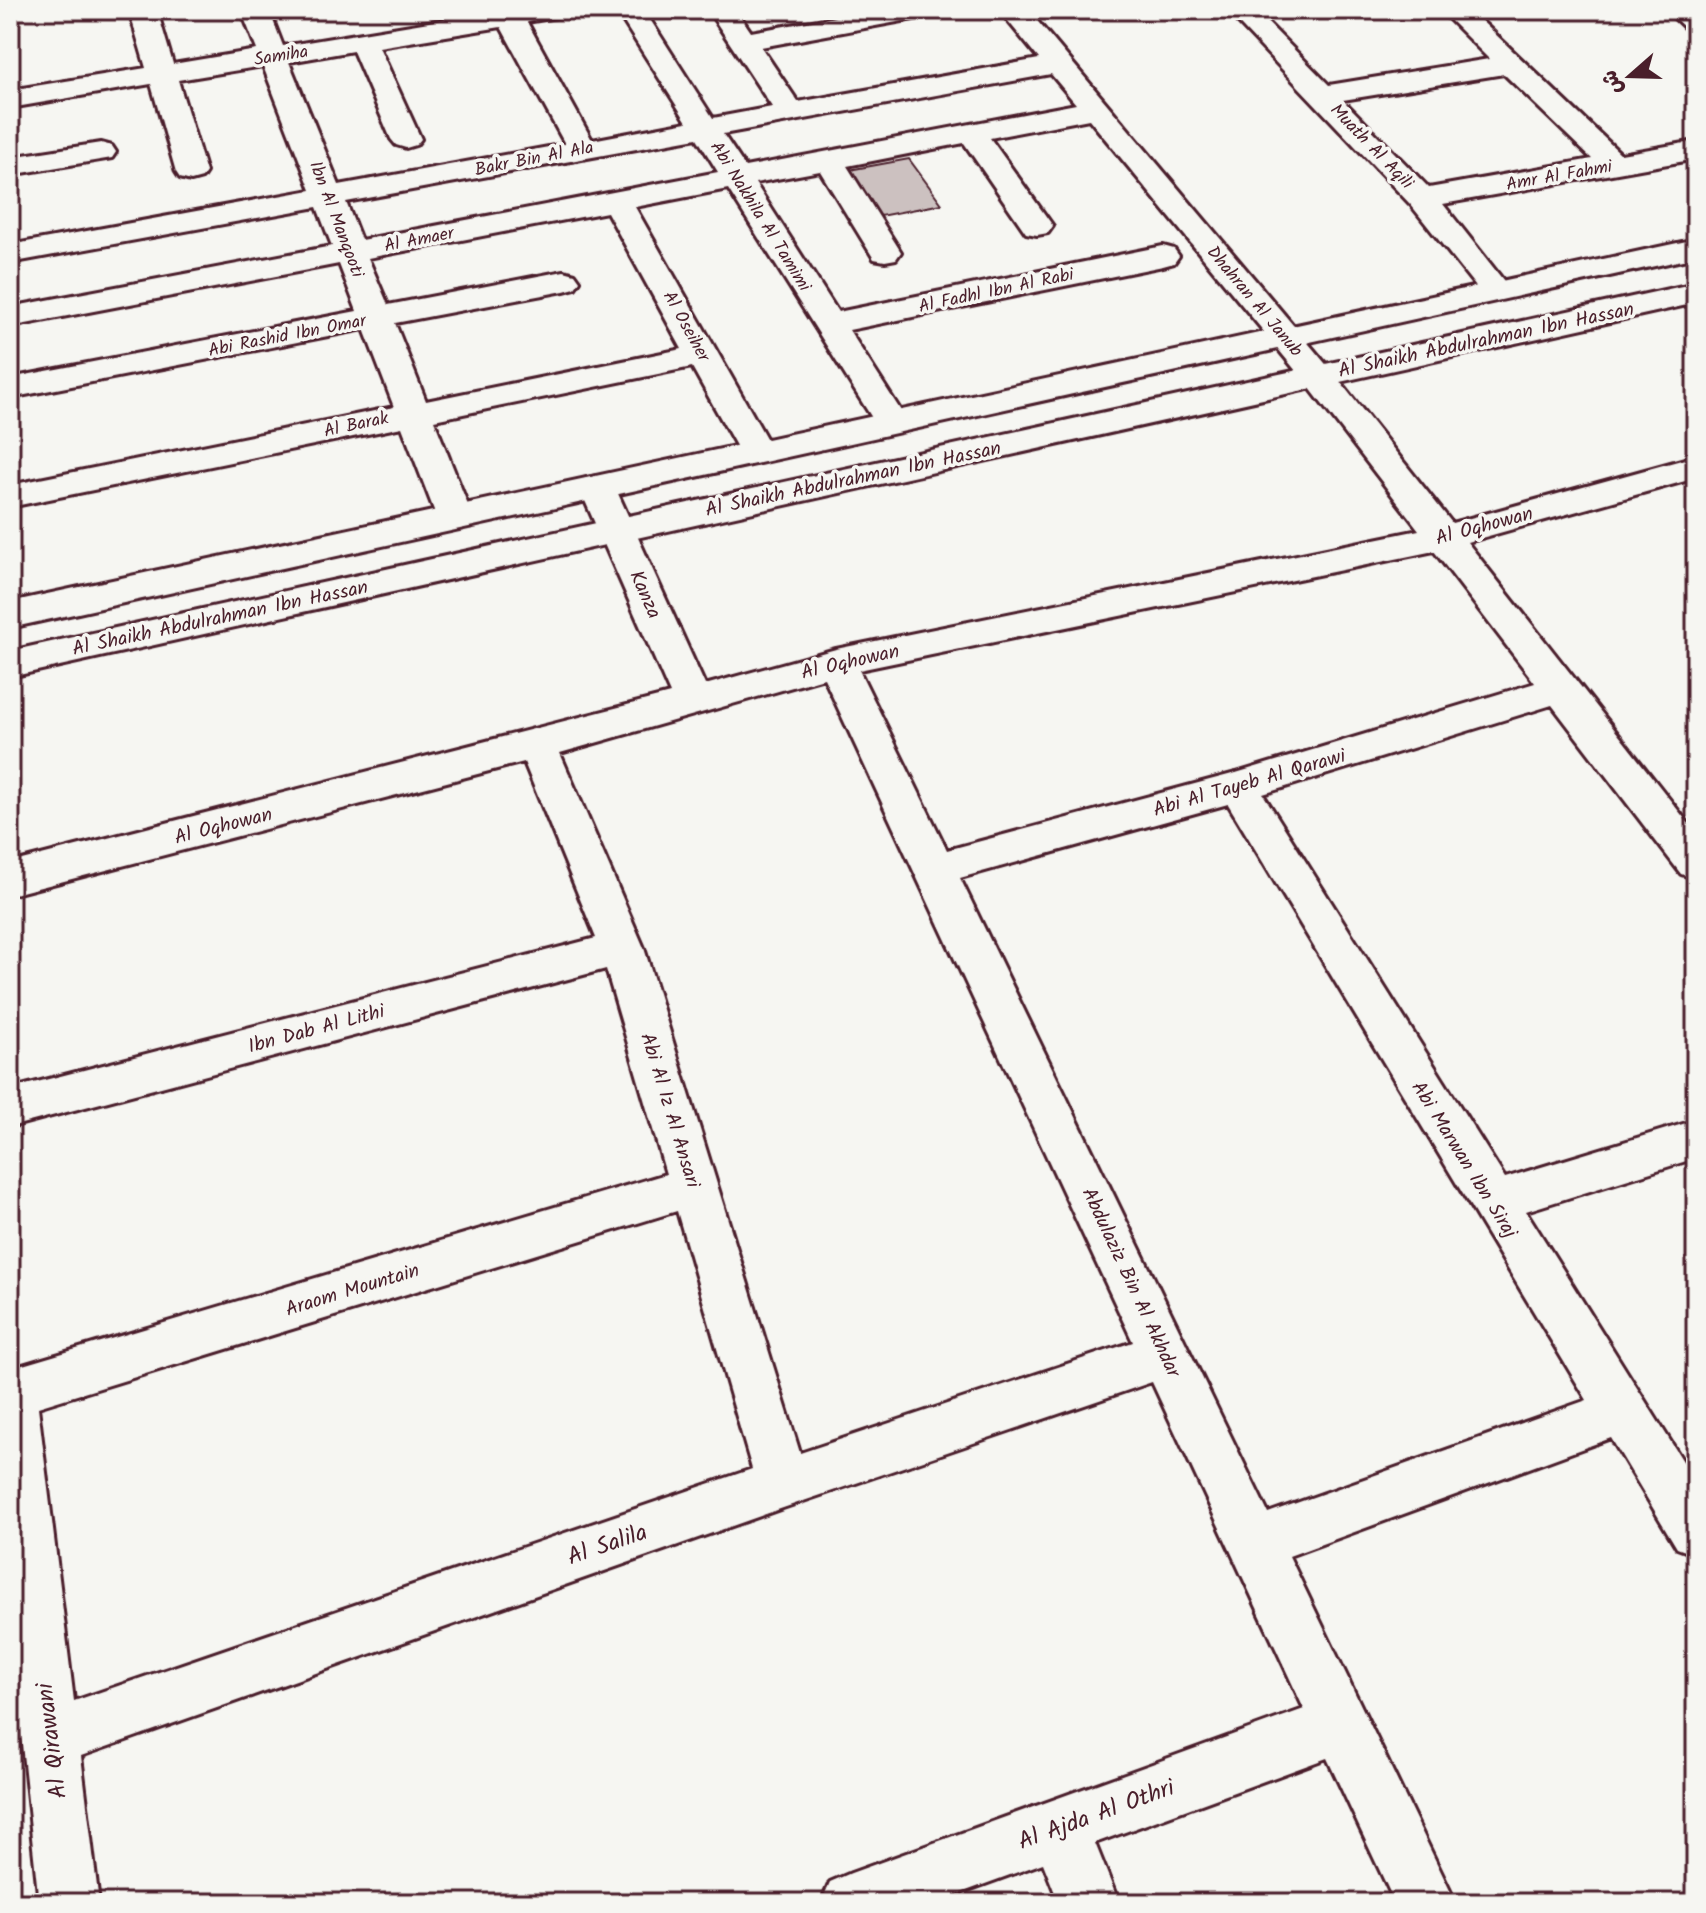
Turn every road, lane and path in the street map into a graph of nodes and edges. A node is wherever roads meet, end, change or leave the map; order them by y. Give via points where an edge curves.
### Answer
1 (143, 10) edge
2 (255, 10) edge
3 (552, 10) edge
4 (630, 10) edge
5 (722, 10) edge
6 (919, 10) edge
7 (1013, 10) edge
8 (1240, 10) edge
9 (1454, 10) edge
10 (1680, 10) edge
11 (465, 17) edge
12 (510, 17) junction
13 (1696, 23) edge
14 (362, 41) junction
15 (743, 42) junction
16 (273, 56) junction
17 (1058, 64) junction
18 (1512, 64) junction
19 (164, 74) junction
20 (1322, 95) junction
21 (10, 99) edge
22 (1096, 109) junction
23 (790, 112) junction
24 (704, 127) junction
25 (972, 133) junction
26 (406, 139) dead end
27 (582, 149) junction
28 (1696, 150) edge
29 (101, 152) dead end
30 (828, 160) junction
31 (1615, 165) junction
32 (10, 166) edge
33 (191, 172) dead end
34 (736, 178) junction
35 (328, 197) junction
36 (1422, 198) junction
37 (616, 201) junction
38 (1037, 226) dead end
39 (1696, 248) edge
40 (350, 252) junction
41 (885, 252) dead end
42 (10, 254) edge
43 (1163, 256) dead end
44 (564, 281) dead end
45 (1495, 290) junction
46 (1696, 293) edge
47 (10, 317) edge
48 (376, 318) junction
49 (829, 324) junction
50 (1285, 336) junction
51 (703, 355) junction
52 (1318, 376) junction
53 (10, 388) edge
54 (413, 412) junction
55 (891, 422) junction
56 (756, 452) junction
57 (1696, 467) edge
58 (597, 487) junction
59 (10, 496) edge
60 (455, 518) junction
61 (618, 530) junction
62 (1444, 537) junction
63 (10, 615) edge
64 (836, 662) junction
65 (10, 664) edge
66 (1561, 689) junction
67 (693, 702) junction
68 (537, 745) junction
69 (1238, 787) junction
70 (1696, 863) edge
71 (935, 869) junction
72 (10, 879) edge
73 (622, 948) junction
74 (10, 1108) edge
75 (1696, 1139) edge
76 (694, 1186) junction
77 (1491, 1202) junction
78 (1166, 1354) junction
79 (10, 1390) edge
80 (1624, 1410) junction
81 (783, 1483) junction
82 (1696, 1530) edge
83 (1255, 1543) junction
84 (20, 1562) edge
85 (1341, 1724) junction
86 (50, 1738) junction
87 (1059, 1827) junction
88 (69, 1903) edge
89 (851, 1903) edge
90 (1089, 1903) edge
91 (1426, 1903) edge

1 - 19 street
2 - 16 street, Ibn Al Manqooti
3 - 12 street, Samiha
4 - 24 street, Abi Nakhila Al Tamimi
5 - 15 street
6 - 15 street
7 - 17 street, Dhahran Al Janub
8 - 20 street, Muath Al Aqili
9 - 18 street
10 - 13 street
11 - 12 street, Samiha
11 - 14 street, Samiha
12 - 27 street
14 - 16 street, Samiha
14 - 26 street
15 - 23 street
16 - 19 street, Samiha
16 - 35 street, Ibn Al Manqooti
17 - 22 street, Dhahran Al Janub
17 - 23 street, Bakr Bin Al Ala
18 - 20 street
18 - 31 street
19 - 21 street, Samiha
19 - 33 street
20 - 36 street, Muath Al Aqili
22 - 25 street, Al Amaer
22 - 50 street, Dhahran Al Janub
23 - 24 street, Bakr Bin Al Ala
24 - 27 street, Bakr Bin Al Ala
24 - 34 street, Abi Nakhila Al Tamimi
25 - 30 street, Al Amaer
25 - 38 street
27 - 35 street, Bakr Bin Al Ala
28 - 31 street, Amr Al Fahmi
29 - 32 street
30 - 34 street, Al Amaer
30 - 41 street
31 - 36 street, Amr Al Fahmi
34 - 37 street, Al Amaer
34 - 49 street, Abi Nakhila Al Tamimi
35 - 40 street, Ibn Al Manqooti
35 - 42 street, Bakr Bin Al Ala
36 - 45 street, Muath Al Aqili
37 - 40 street, Al Amaer
37 - 51 street, Al Oseiher
39 - 45 street
40 - 47 street, Al Amaer
40 - 48 street, Ibn Al Manqooti
43 - 49 street, Al Fadhl Ibn Al Rabi
44 - 48 street, Abi Rashid Ibn Omar
45 - 50 street
46 - 52 street, Al Shaikh Abdulrahman Ibn Hassan
48 - 53 street, Abi Rashid Ibn Omar
48 - 54 street, Ibn Al Manqooti
49 - 55 street, Abi Nakhila Al Tamimi
50 - 52 street, Dhahran Al Janub
50 - 55 street
51 - 54 street, Al Barak
51 - 56 street, Al Oseiher
52 - 61 street, Al Shaikh Abdulrahman Ibn Hassan
52 - 62 street, Dhahran Al Janub
54 - 59 street, Al Barak
54 - 60 street, Ibn Al Manqooti
55 - 56 street
56 - 58 street
57 - 62 street, Al Oqhowan
58 - 60 street
58 - 61 street, Kanza
60 - 63 street
61 - 65 street, Al Shaikh Abdulrahman Ibn Hassan
61 - 67 street, Kanza
62 - 64 street, Al Oqhowan
62 - 66 street, Dhahran Al Janub
64 - 67 street, Al Oqhowan
64 - 71 street, Abdulaziz Bin Al Akhdar
66 - 69 street, Abi Al Tayeb Al Qarawi
66 - 70 street, Dhahran Al Janub
67 - 68 street, Al Oqhowan
68 - 72 street, Al Oqhowan
68 - 73 street, Abi Al Iz Al Ansari
69 - 71 street, Abi Al Tayeb Al Qarawi
69 - 77 street, Abi Marwan Ibn Siraj
71 - 78 street, Abdulaziz Bin Al Akhdar
73 - 74 street, Ibn Dab Al Lithi
73 - 76 street, Abi Al Iz Al Ansari
75 - 77 street
76 - 79 street, Araom Mountain
76 - 81 street, Abi Al Iz Al Ansari
77 - 80 street, Abi Marwan Ibn Siraj
78 - 81 street, Al Salila
78 - 83 street, Abdulaziz Bin Al Akhdar
79 - 84 street, Al Qirawani
80 - 82 street, Abi Marwan Ibn Siraj
80 - 83 street
81 - 86 street, Al Salila
83 - 85 street, Abdulaziz Bin Al Akhdar
84 - 86 street, Al Qirawani
85 - 87 street, Al Ajda Al Othri
85 - 91 street, Abdulaziz Bin Al Akhdar
86 - 88 street, Al Qirawani
87 - 89 street, Al Ajda Al Othri
87 - 90 street

